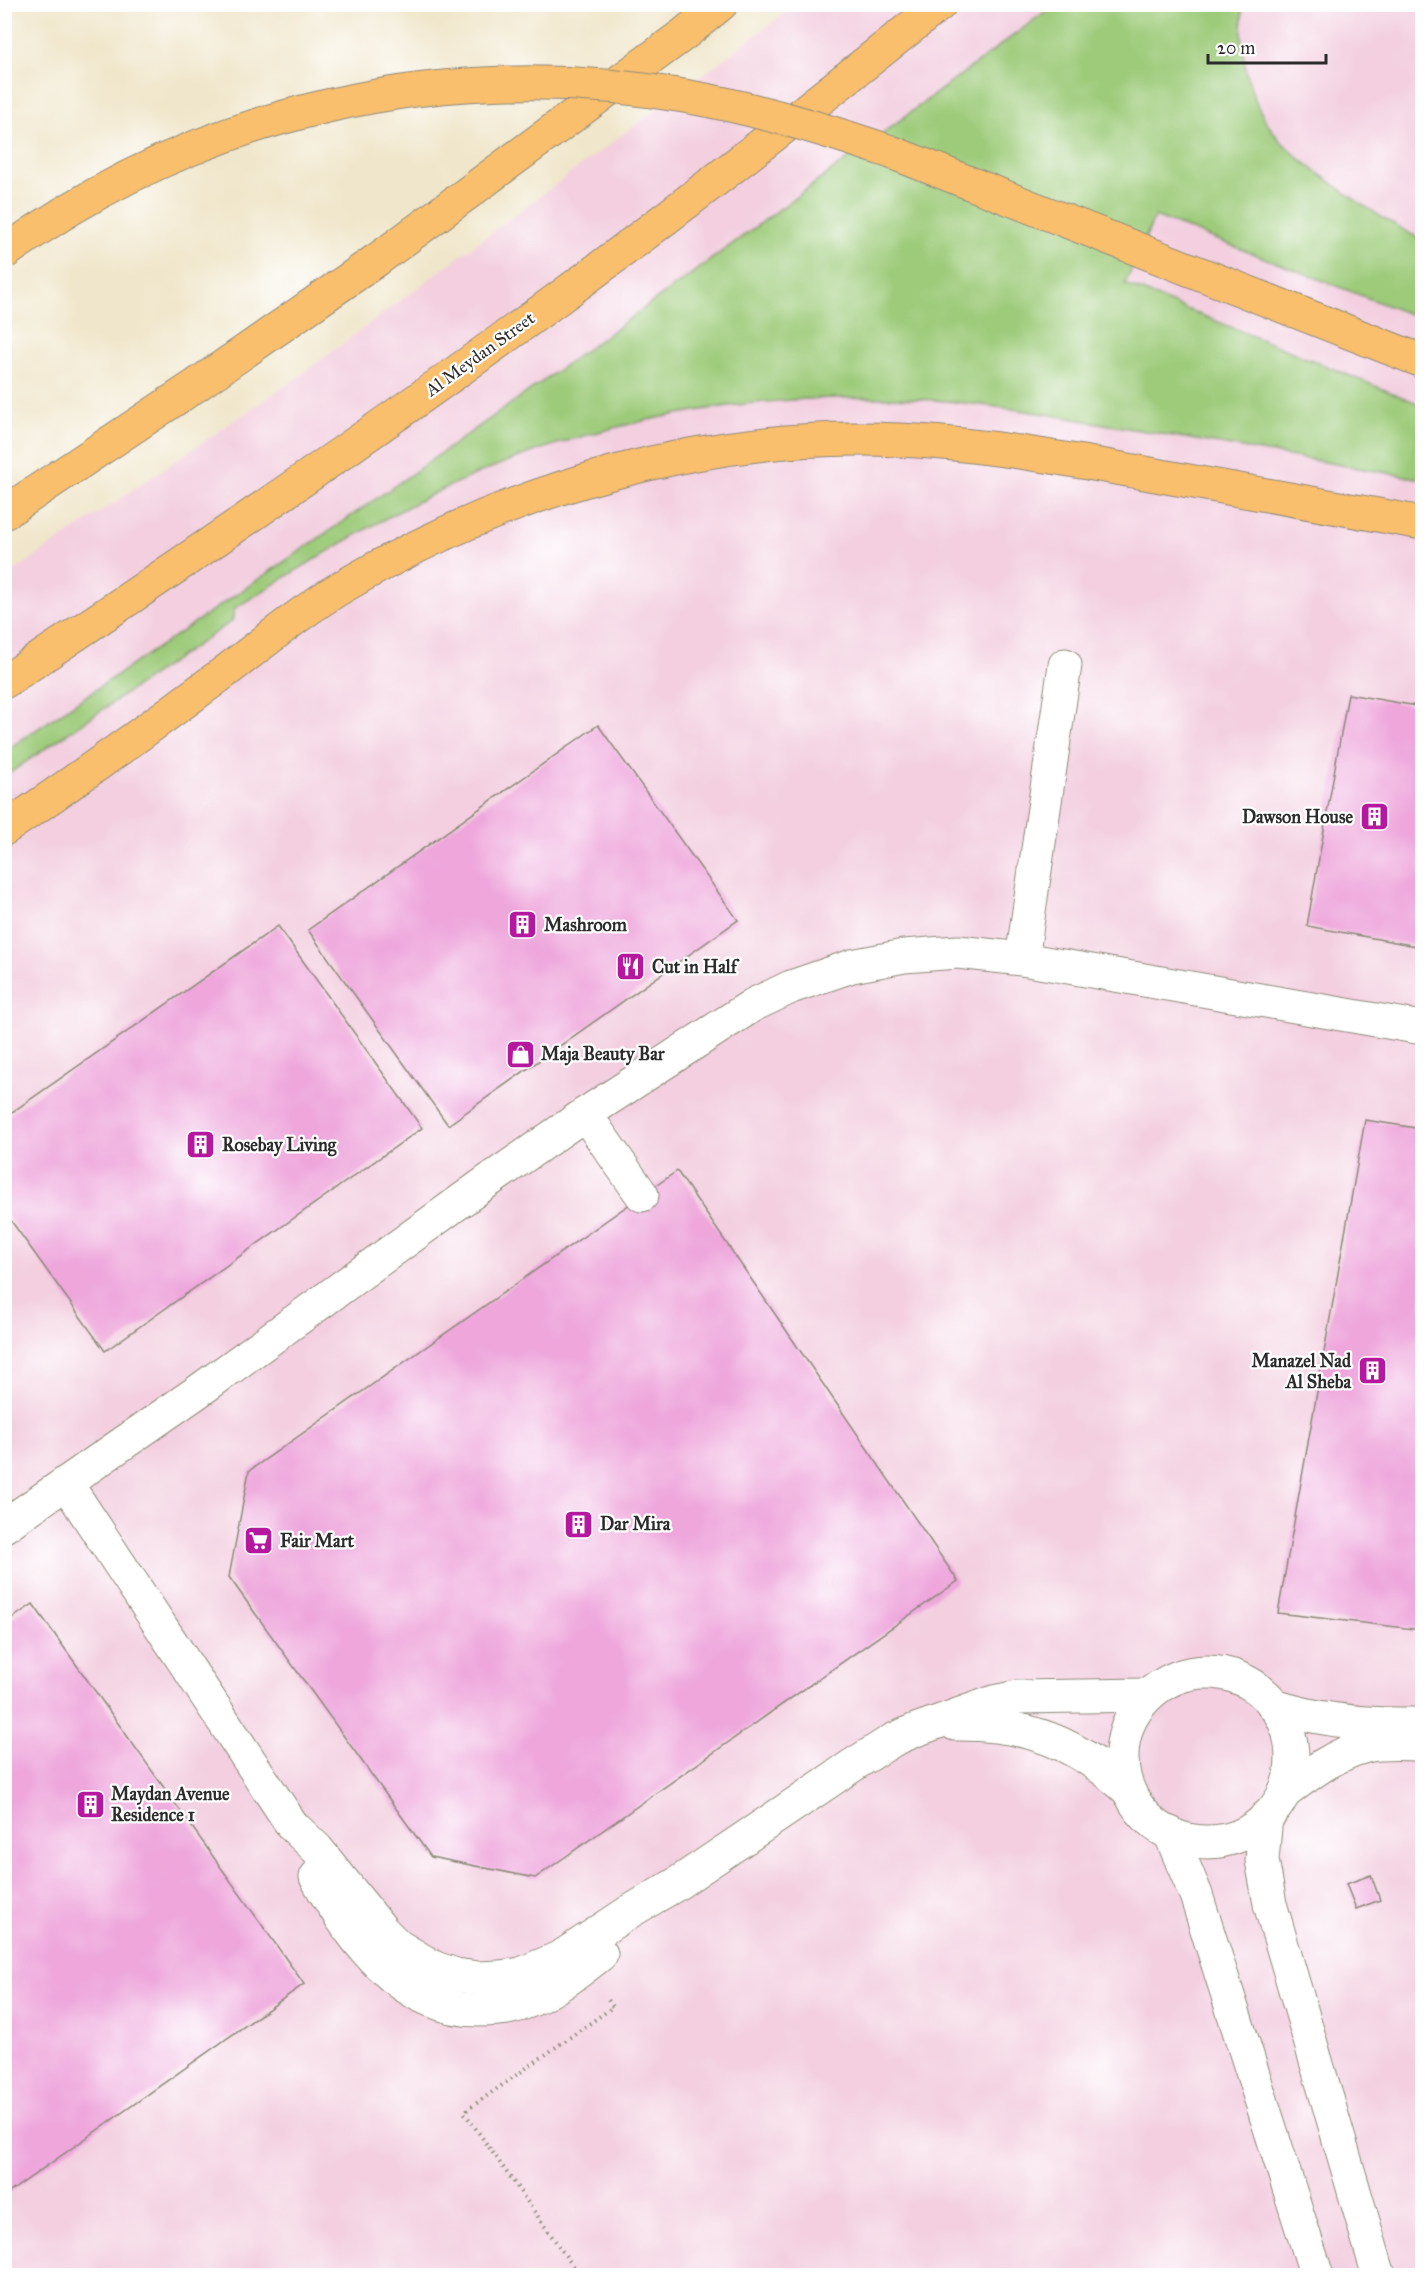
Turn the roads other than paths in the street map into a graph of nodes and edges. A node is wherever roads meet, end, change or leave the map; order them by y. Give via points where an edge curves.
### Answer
1 (698, 4) edge
2 (721, 4) edge
3 (940, 4) edge
4 (684, 34) junction
5 (4, 253) edge
6 (1422, 361) edge
7 (4, 513) edge
8 (1422, 523) edge
9 (1065, 665) dead end
10 (4, 682) edge
11 (4, 829) edge
12 (1022, 959) junction
13 (1422, 1028) edge
14 (585, 1114) junction
15 (642, 1195) dead end
16 (66, 1483) junction
17 (4, 1526) edge
18 (1147, 1695) junction
19 (1274, 1706) junction
20 (936, 1724) junction
21 (1422, 1724) edge
22 (1422, 1744) edge
23 (1128, 1790) junction
24 (1275, 1805) junction
25 (292, 1825) junction
26 (1170, 1833) junction
27 (675, 1885) junction
28 (1317, 2276) edge
29 (1378, 2276) edge

1 - 4 main road
2 - 4 main road
3 - 10 main road, Al Meydan Street via 759,148 544,309 364,439
4 - 7 main road via 378,259
5 - 6 main road, bridge via 85,200 146,168 274,119 409,90 547,82 615,87 753,110 891,152
8 - 11 main road via 970,445 823,441 678,458 536,495 402,554 277,631
9 - 12 lane
12 - 13 lane
12 - 14 lane via 958,952 904,956 852,966 791,987 753,1005
14 - 15 lane
14 - 16 lane
16 - 17 lane
16 - 25 lane
18 - 19 lane via 1181,1676 1220,1672 1256,1688
18 - 20 lane via 1018,1697
18 - 23 lane via 1125,1730 1122,1770
19 - 21 lane via 1317,1717
19 - 24 lane via 1289,1735 1292,1755 1290,1774
20 - 23 lane via 999,1725 1047,1736 1090,1759
20 - 27 lane via 912,1731 874,1751
22 - 24 lane via 1353,1750 1325,1764
23 - 26 lane via 1138,1808
24 - 26 lane via 1249,1830 1230,1838 1210,1842
24 - 29 lane via 1262,1860 1270,1904
25 - 27 lane via 398,1946 435,1968 456,1975 500,1977 542,1967
25 - 27 lane via 304,1857 337,1912 377,1962 415,1994 465,2010 492,2010 543,1995 618,1941
26 - 28 lane via 1196,1895

